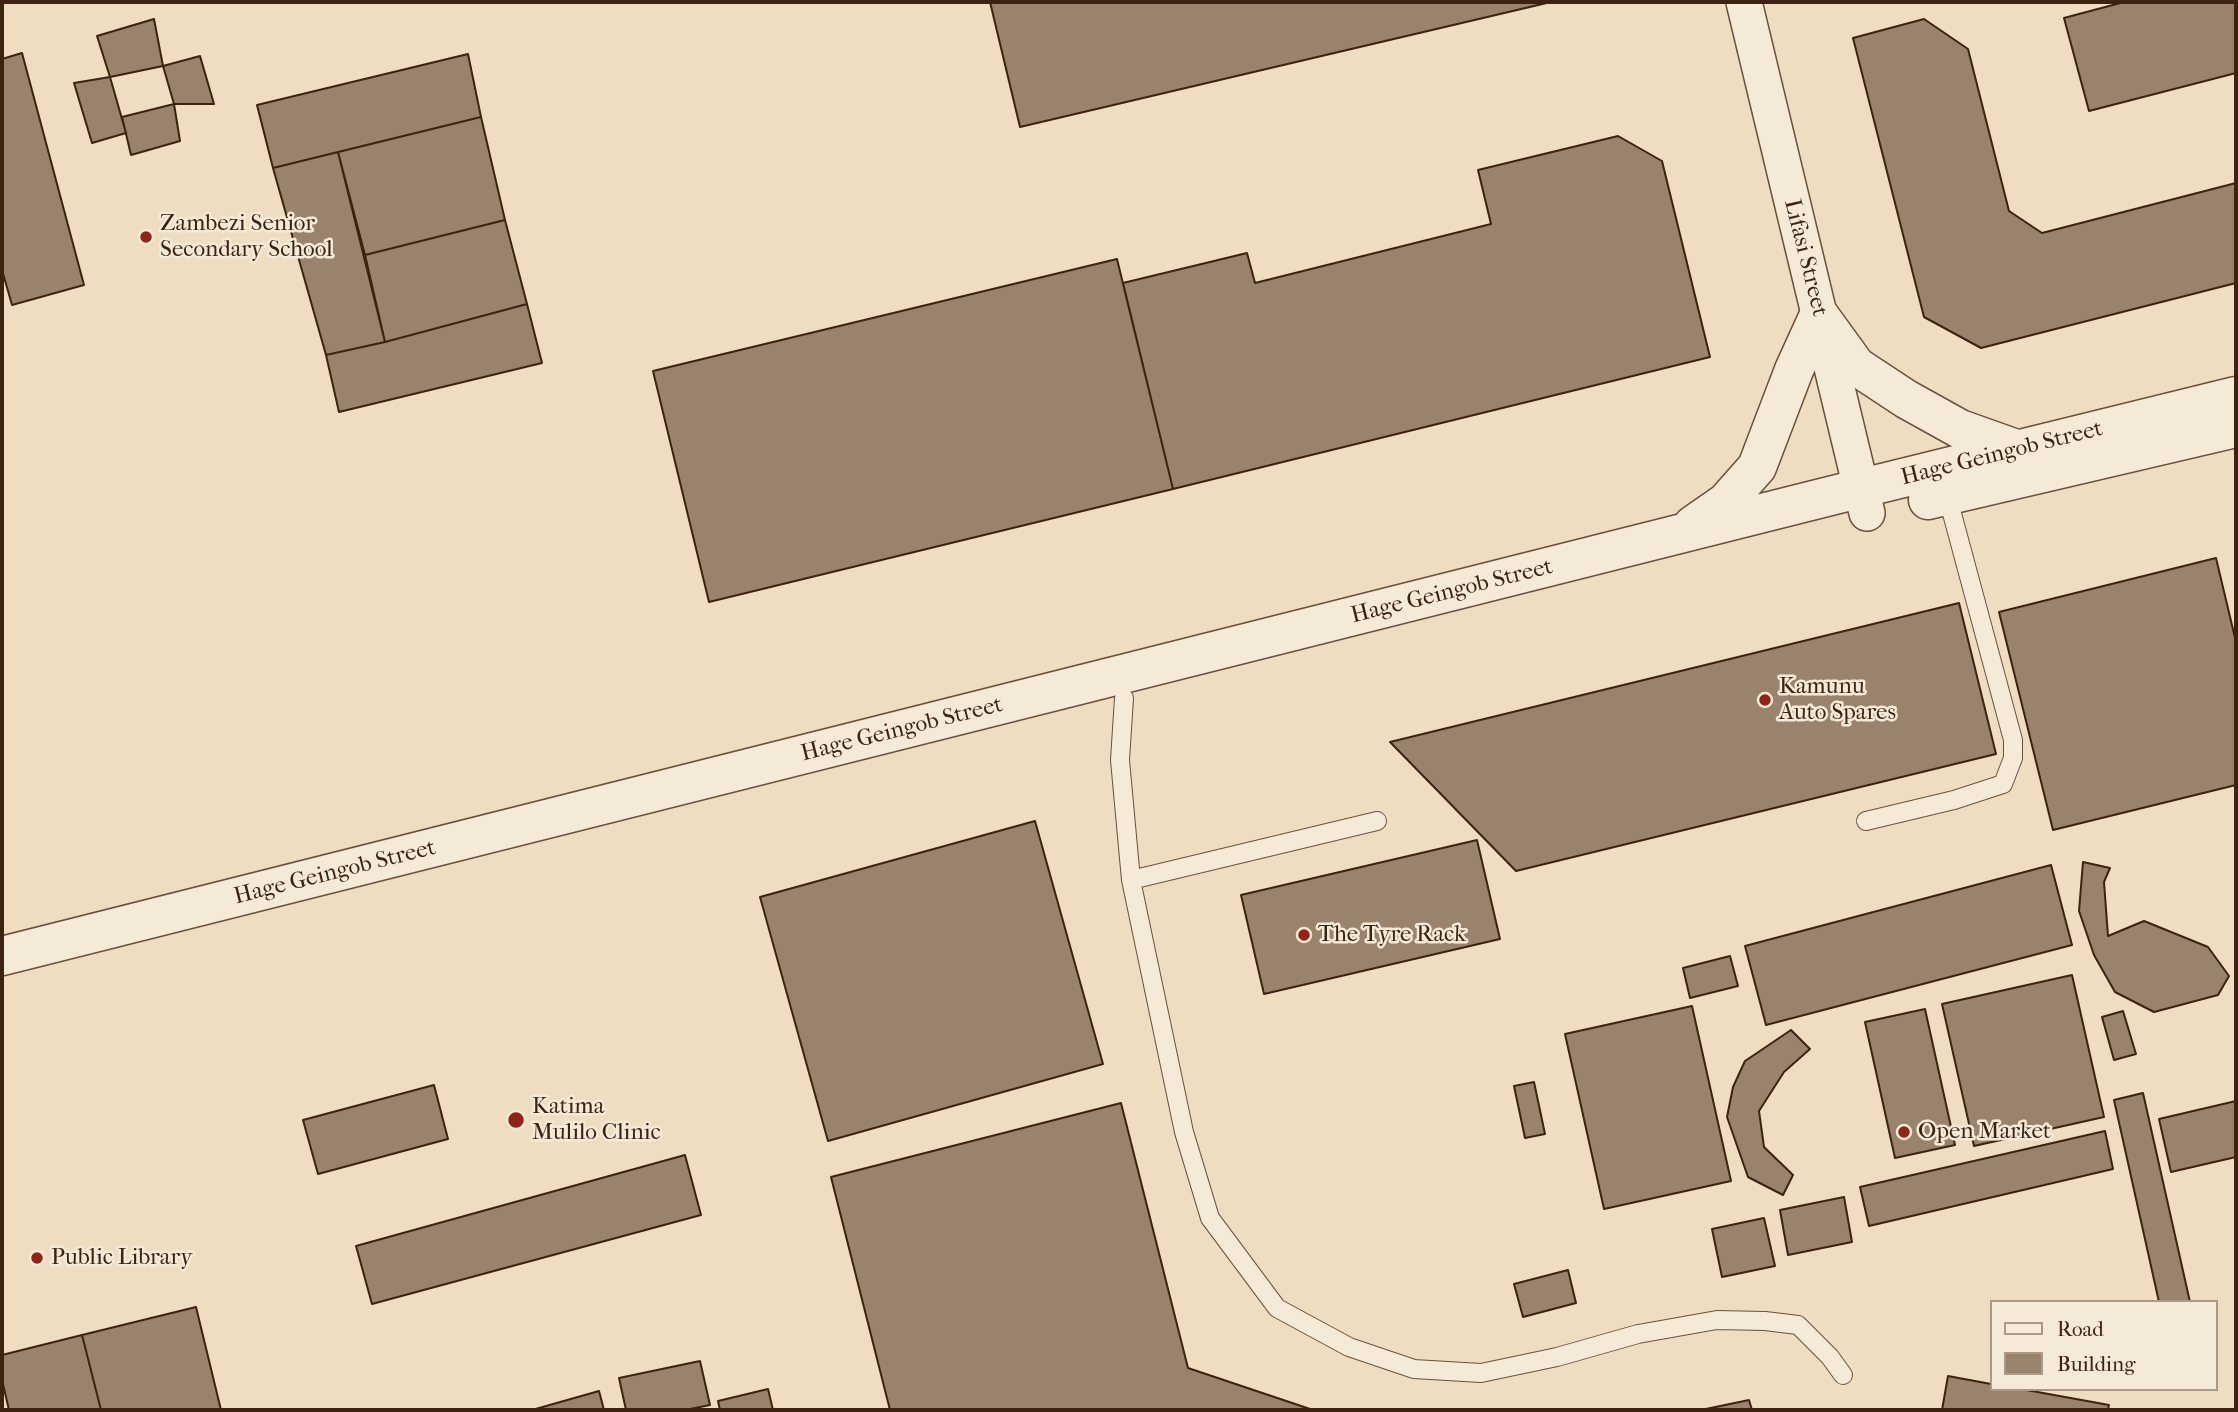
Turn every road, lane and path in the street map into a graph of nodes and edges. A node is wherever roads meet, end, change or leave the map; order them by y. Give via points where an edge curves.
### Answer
1 (1744, 2) edge
2 (1819, 315) junction
3 (2236, 396) edge
4 (2236, 429) edge
5 (2019, 450) junction
6 (1947, 495) junction
7 (1864, 501) junction
8 (1681, 534) junction
9 (1124, 698) junction
10 (668, 789) junction
11 (1377, 821) dead end
12 (1866, 821) dead end
13 (1131, 880) junction
14 (2, 956) edge
15 (1843, 1375) dead end

1 - 2 street, Lifasi Street
2 - 5 street via 1856,366 1960,429
2 - 7 street, Lifasi Street
2 - 8 street via 1756,467 1726,502
3 - 5 street, Hage Geingob Street
4 - 6 street, Hage Geingob Street
5 - 7 street, Hage Geingob Street
6 - 7 street, Hage Geingob Street
6 - 12 lane via 2013,740 2013,758 2003,784
7 - 8 street, Hage Geingob Street
7 - 9 street, Hage Geingob Street via 1428,624
8 - 10 street, Hage Geingob Street
9 - 10 street, Hage Geingob Street via 847,765
9 - 13 lane via 1120,760
10 - 14 street, Hage Geingob Street
11 - 13 lane
13 - 15 lane via 1184,1132 1210,1218 1277,1308 1349,1347 1414,1369 1481,1373 1638,1334 1717,1320 1787,1323 1798,1325

